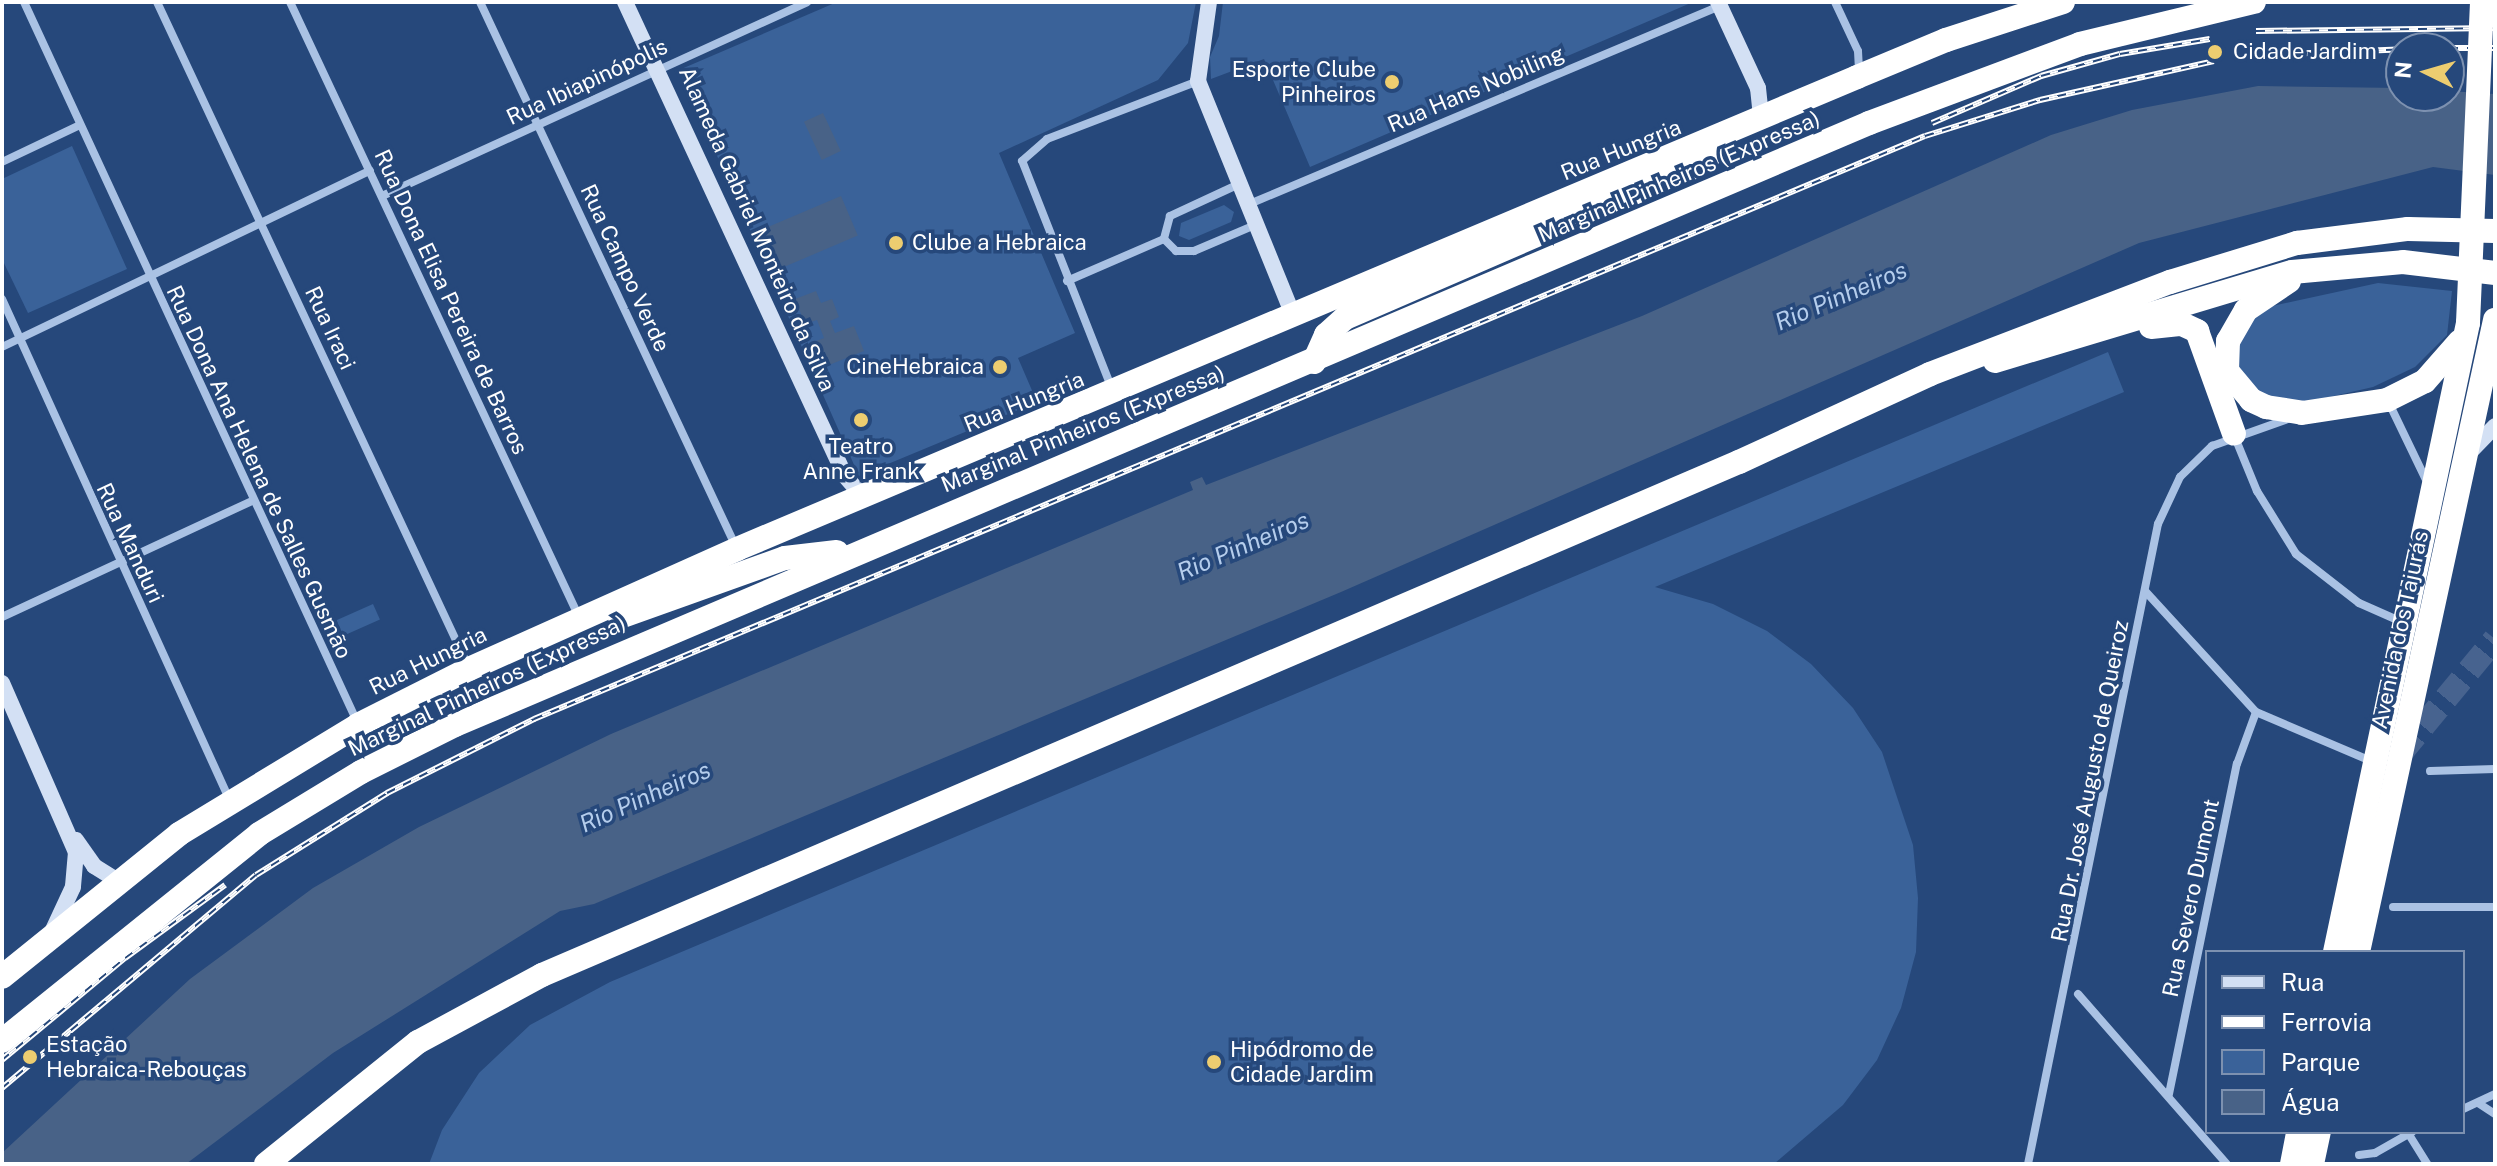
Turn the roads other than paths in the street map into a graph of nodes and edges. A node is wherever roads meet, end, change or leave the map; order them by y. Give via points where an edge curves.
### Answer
1 (24, 2) edge
2 (157, 2) edge
3 (290, 2) edge
4 (480, 2) edge
5 (625, 2) edge
6 (782, 2) edge
7 (807, 2) edge
8 (1209, 2) edge
9 (1835, 2) edge
10 (2039, 2) edge
11 (2063, 2) edge
12 (2254, 2) edge
13 (2482, 2) edge
14 (1719, 4) edge
15 (786, 12) junction
16 (2019, 16) junction
17 (659, 68) junction
18 (1857, 77) junction
19 (1198, 81) junction
20 (1758, 88) junction
21 (1788, 107) junction
22 (1761, 118) junction
23 (538, 124) junction
24 (80, 125) junction
25 (1720, 138) junction
26 (2, 162) edge
27 (370, 171) junction
28 (1237, 185) junction
29 (382, 196) junction
30 (1246, 205) junction
31 (261, 224) junction
32 (1255, 225) junction
33 (2495, 231) edge
34 (1164, 239) junction
35 (2315, 268) junction
36 (2495, 273) edge
37 (148, 278) junction
38 (1067, 281) junction
39 (2, 299) edge
40 (1293, 315) junction
41 (2495, 320) edge
42 (2467, 328) junction
43 (2082, 337) junction
44 (18, 340) junction
45 (2, 347) edge
46 (1314, 362) junction
47 (2227, 371) junction
48 (1930, 374) junction
49 (1114, 393) junction
50 (2387, 400) junction
51 (2302, 413) junction
52 (2495, 426) edge
53 (2234, 434) junction
54 (2462, 462) junction
55 (2432, 492) junction
56 (252, 501) junction
57 (852, 501) junction
58 (737, 549) junction
59 (859, 550) junction
60 (119, 563) junction
61 (2146, 592) junction
62 (2, 617) edge
63 (579, 618) junction
64 (2404, 623) junction
65 (538, 637) junction
66 (469, 669) junction
67 (2, 683) edge
68 (2256, 712) junction
69 (358, 725) junction
70 (2375, 762) junction
71 (2495, 769) edge
72 (2430, 771) dead end
73 (230, 801) junction
74 (71, 833) junction
75 (116, 880) junction
76 (2393, 907) dead end
77 (2495, 907) edge
78 (50, 935) junction
79 (2335, 950) edge
80 (2358, 950) edge
81 (2, 977) edge
82 (2078, 994) dead end
83 (2, 1041) edge
84 (2169, 1094) junction
85 (2495, 1094) edge
86 (2478, 1103) junction
87 (2465, 1108) edge
88 (2495, 1114) edge
89 (2298, 1134) edge
90 (2319, 1134) edge
91 (2408, 1134) edge
92 (2411, 1134) edge
93 (2359, 1155) dead end
94 (266, 1164) edge
95 (2028, 1164) edge
96 (2227, 1164) edge
97 (2292, 1164) edge
98 (2312, 1164) edge
99 (2427, 1164) edge

1 - 24 street, Rua Dona Ana Helena de Salles Gusmão
2 - 31 street, Rua Iraci
3 - 27 street, Rua Dona Elisa Pereira de Barros
4 - 23 street, Rua Campo Verde
5 - 17 street, Alameda Gabriel Monteiro da Silva
6 - 15 street
7 - 15 street, Rua Ibiapinópolis
8 - 19 street
9 - 18 street via 1860,57
10 - 16 street
11 - 16 highway, Rua Hungria
12 - 46 highway, Marginal Pinheiros (Expressa) via 2146,25 2002,71
13 - 42 highway, Avenida dos Tajurás, bridge
14 - 20 street
14 - 30 street, Rua Hans Nobiling
15 - 17 street, Rua Ibiapinópolis
16 - 18 highway, Rua Hungria
17 - 23 street, Rua Ibiapinópolis
17 - 57 street, Alameda Gabriel Monteiro da Silva
18 - 21 highway, Rua Hungria
19 - 28 street
19 - 38 street via 1047,139 1024,156 1022,171
20 - 21 street
20 - 22 street
21 - 22 highway, Rua Hungria
22 - 25 highway, Rua Hungria
23 - 29 street, Rua Ibiapinópolis
23 - 58 street, Rua Campo Verde
24 - 26 street
24 - 37 street, Rua Dona Ana Helena de Salles Gusmão
25 - 40 highway, Rua Hungria
25 - 46 highway via 1698,165 1345,318 1326,335
27 - 29 street, Rua Dona Elisa Pereira de Barros
27 - 31 street
28 - 30 street
28 - 34 street via 1170,216
29 - 63 street, Rua Dona Elisa Pereira de Barros
30 - 32 street
31 - 37 street
31 - 66 street, Rua Iraci
32 - 34 street via 1185,252 1171,249
32 - 40 street
33 - 48 highway via 2408,229 2297,243 2141,292
34 - 38 street
35 - 36 highway via 2403,262
35 - 43 highway via 2263,279
35 - 47 highway via 2246,310 2228,341
37 - 44 street
37 - 56 street, Rua Dona Ana Helena de Salles Gusmão
38 - 49 street
39 - 44 street, Rua Manduri
40 - 49 highway, Rua Hungria
41 - 54 highway, Avenida dos Tajurás
42 - 50 highway via 2425,381
42 - 55 highway, Avenida dos Tajurás
43 - 48 highway
43 - 53 highway via 2172,323 2191,327 2201,339
44 - 45 street
44 - 60 street, Rua Manduri
46 - 59 highway, Marginal Pinheiros (Expressa)
47 - 51 highway via 2251,400
47 - 53 highway via 2236,410
48 - 94 highway via 1739,462 542,975 418,1042
49 - 57 highway, Rua Hungria
50 - 51 highway
50 - 55 street
51 - 53 street, Rua Dr. José Augusto de Queiroz
52 - 54 street
53 - 61 street, Rua Dr. José Augusto de Queiroz via 2191,464 2167,498
53 - 64 street via 2257,491 2296,554 2359,603
54 - 80 highway, Avenida dos Tajurás
55 - 64 highway, Avenida dos Tajurás
56 - 60 street
56 - 69 street, Rua Dona Ana Helena de Salles Gusmão
57 - 58 highway, Rua Hungria
58 - 63 highway, Rua Hungria
59 - 65 highway via 785,558 590,628
59 - 83 highway, Marginal Pinheiros (Expressa) via 455,725 323,794 248,842
60 - 62 street
60 - 73 street, Rua Manduri
61 - 68 street
61 - 95 street, Rua Dr. José Augusto de Queiroz
63 - 65 highway, Rua Hungria
64 - 70 highway, Avenida dos Tajurás
65 - 66 highway, Rua Hungria
66 - 69 highway, Rua Hungria
67 - 74 street
68 - 70 street
68 - 84 street, Rua Severo Dumont via 2237,764
69 - 73 highway, Rua Hungria
70 - 79 highway, Avenida dos Tajurás
71 - 72 street
73 - 75 highway, Rua Hungria
74 - 75 street via 94,866
74 - 78 street via 76,873
75 - 78 highway, Rua Hungria
76 - 77 street
78 - 81 highway, Rua Hungria
82 - 84 street
84 - 96 street
85 - 86 street
86 - 87 street
86 - 88 street
89 - 97 highway
90 - 98 highway
91 - 93 street via 2375,1153
92 - 99 street

